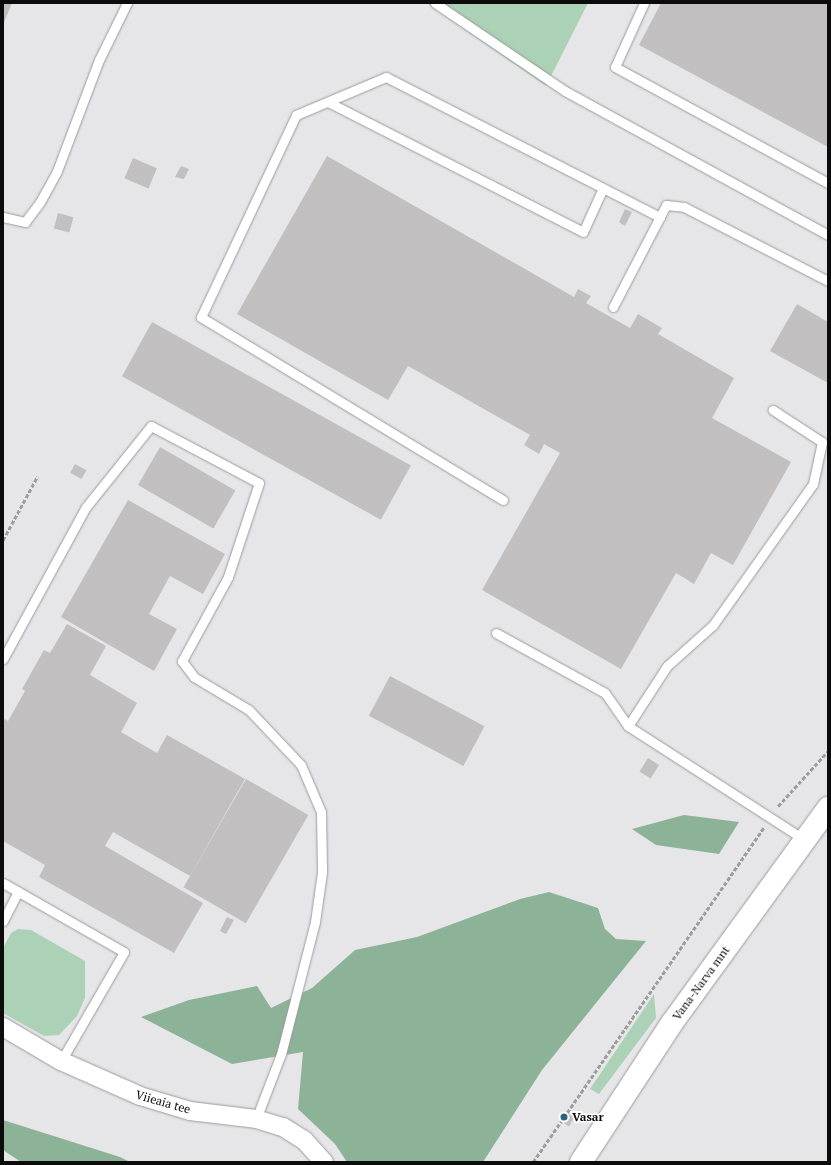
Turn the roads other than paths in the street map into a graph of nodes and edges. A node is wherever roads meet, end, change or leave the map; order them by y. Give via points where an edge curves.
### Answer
1 (127, 3) edge
2 (436, 3) edge
3 (644, 3) edge
4 (328, 102) junction
5 (828, 183) edge
6 (603, 188) junction
7 (3, 217) edge
8 (660, 217) junction
9 (828, 235) edge
10 (828, 281) edge
11 (613, 307) dead end
12 (773, 410) dead end
13 (503, 500) dead end
14 (496, 633) dead end
15 (3, 659) edge
16 (628, 726) junction
17 (828, 808) edge
18 (805, 840) junction
19 (3, 883) edge
20 (18, 892) junction
21 (3, 921) edge
22 (3, 1027) edge
23 (62, 1061) junction
24 (256, 1119) junction
25 (324, 1162) edge
26 (581, 1162) edge

1 - 7 lane via 99,60 57,171 40,202 25,222
2 - 9 lane via 565,91
3 - 5 lane via 615,67
4 - 6 lane via 386,77
4 - 6 lane via 582,232
4 - 13 lane via 296,115 201,317
6 - 8 lane
8 - 10 lane via 666,205 684,207
8 - 11 lane
12 - 16 lane via 822,442 813,484 713,625 667,666
14 - 16 lane via 605,693
15 - 24 lane via 86,507 151,426 259,483 228,577 182,661 194,677 249,710 301,765 321,812 322,872 315,922 281,1054
16 - 18 lane
17 - 18 main road, Vana-Narva mnt
18 - 26 main road, Vana-Narva mnt via 672,1023
19 - 20 lane
20 - 21 lane
20 - 23 lane via 124,952
22 - 23 street, Viieaia tee
23 - 24 street, Viieaia tee via 140,1096 190,1111
24 - 25 street, Viieaia tee via 283,1127 304,1140

